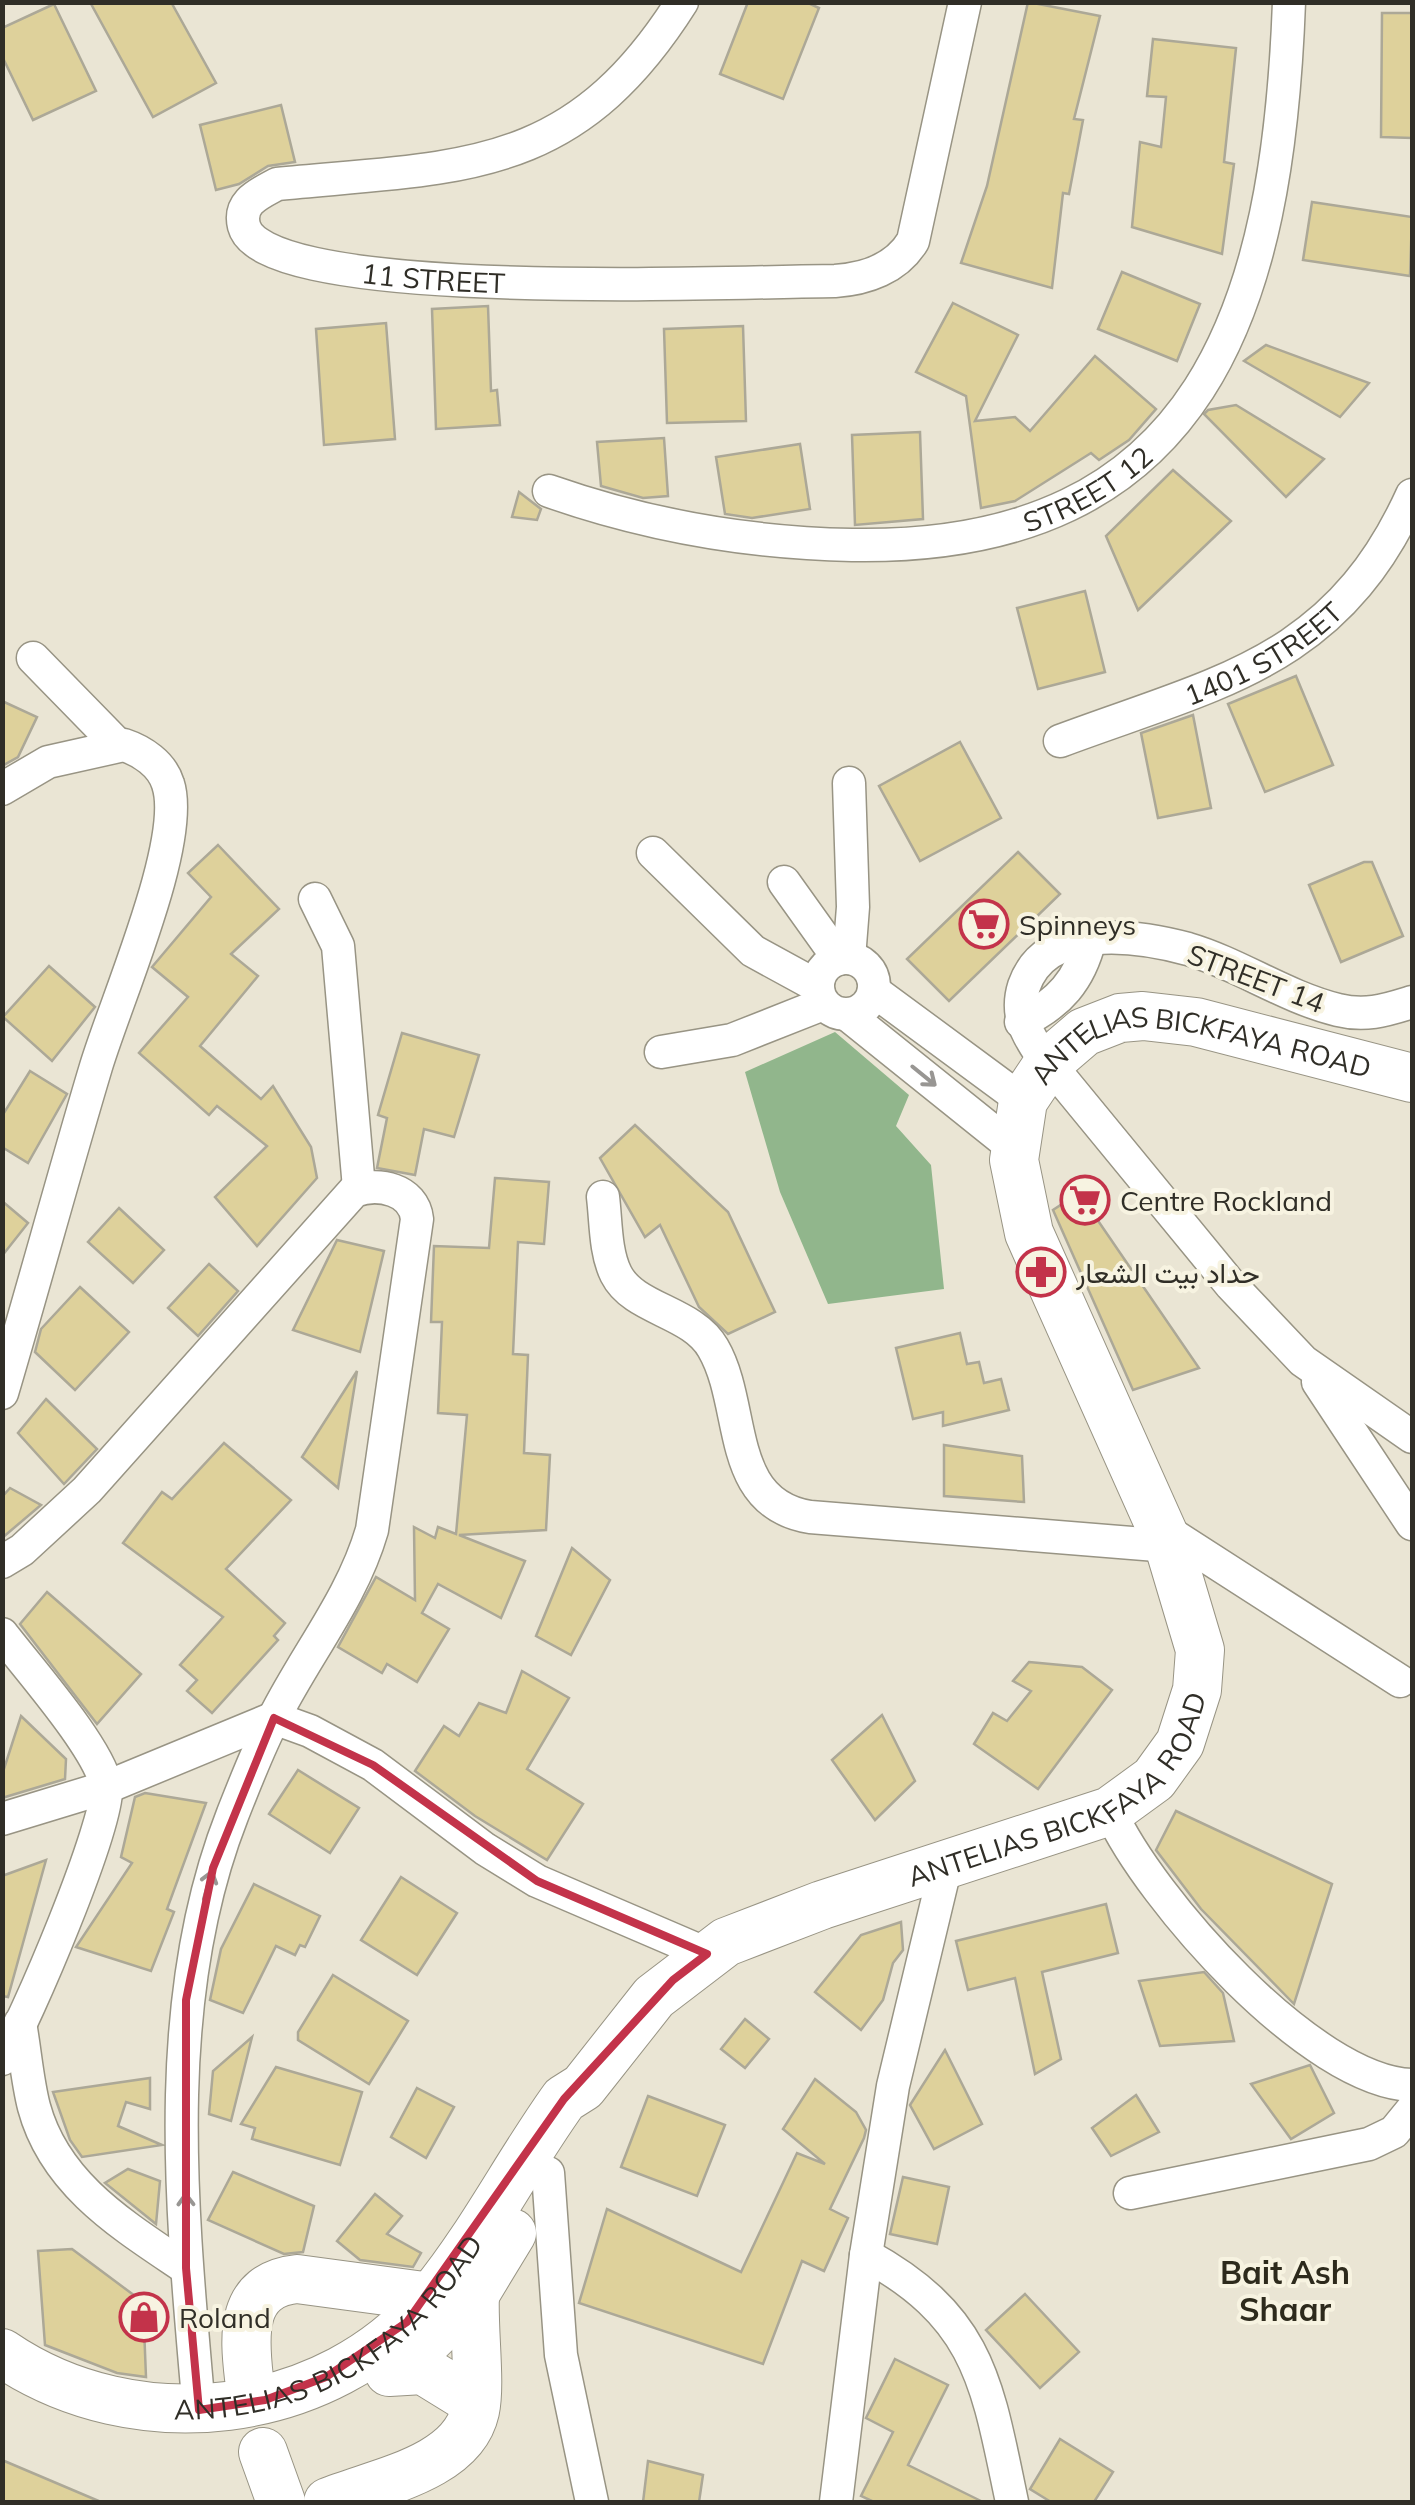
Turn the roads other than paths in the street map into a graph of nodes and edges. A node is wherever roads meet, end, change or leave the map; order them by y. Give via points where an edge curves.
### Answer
1 (682, 2) edge
2 (965, 2) edge
3 (1288, 2) edge
4 (549, 492) dead end
5 (1412, 495) edge
6 (33, 658) dead end
7 (1060, 741) dead end
8 (117, 744) junction
9 (849, 784) dead end
10 (2, 789) edge
11 (653, 853) dead end
12 (784, 882) dead end
13 (315, 899) dead end
14 (1090, 939) junction
15 (858, 971) junction
16 (830, 1001) junction
17 (1412, 1002) edge
18 (1021, 1022) junction
19 (1065, 1031) junction
20 (661, 1052) dead end
21 (1412, 1078) edge
22 (1022, 1101) junction
23 (1015, 1150) junction
24 (360, 1188) junction
25 (603, 1197) dead end
26 (1304, 1361) junction
27 (2, 1392) edge
28 (1404, 1431) edge
29 (1373, 1460) junction
30 (1412, 1524) edge
31 (1166, 1537) junction
32 (2, 1562) edge
33 (2, 1634) edge
34 (1400, 1680) dead end
35 (274, 1718) junction
36 (106, 1787) junction
37 (1110, 1811) junction
38 (2, 1819) edge
39 (946, 1865) junction
40 (708, 1954) junction
41 (20, 2023) junction
42 (2, 2059) edge
43 (1412, 2084) edge
44 (582, 2088) junction
45 (1412, 2110) edge
46 (548, 2173) junction
47 (1130, 2193) dead end
48 (866, 2255) junction
49 (186, 2268) junction
50 (318, 2284) junction
51 (453, 2296) junction
52 (2, 2353) edge
53 (389, 2372) junction
54 (326, 2377) junction
55 (249, 2378) dead end
56 (2, 2382) edge
57 (475, 2402) junction
58 (198, 2410) junction
59 (262, 2452) dead end
60 (282, 2502) edge
61 (328, 2502) edge
62 (592, 2502) edge
63 (836, 2502) edge
64 (1012, 2502) edge

1 - 2 street, 11 STREET via 611,92 551,136 484,160 277,184 248,200 242,217 247,238 263,250 313,264 448,282 864,276 898,260 913,241
3 - 4 street, STREET 12 via 1282,135 1269,214 1242,304 1178,418 1102,484 1004,531 884,546 706,531 612,513
5 - 7 street, 1401 STREET via 1391,542 1328,620 1269,660
6 - 8 street
8 - 10 street via 48,762
8 - 27 street via 140,751 163,774 167,832 157,886 96,1065
9 - 15 street
11 - 16 street via 753,950
12 - 15 street
13 - 24 street via 338,946
14 - 17 street, STREET 14 via 1190,950 1339,1010 1370,1015
14 - 18 street, STREET 14 via 1044,955 1028,974
14 - 19 street
15 - 16 street via 824,968
15 - 16 street via 867,1005
15 - 22 street
16 - 20 street via 732,1040
16 -> 23 street
18 - 19 street
18 - 19 street
19 - 21 highway, ANTELIAS BICKFAYA ROAD via 1120,1018 1169,1018
19 - 22 highway, ANTELIAS BICKFAYA ROAD
19 - 26 street via 1071,1094 1231,1285
22 - 23 highway, ANTELIAS BICKFAYA ROAD
23 - 31 highway, ANTELIAS BICKFAYA ROAD via 1016,1186 1029,1233
24 - 32 street via 87,1490
24 - 35 street via 397,1192 417,1214 376,1504 355,1576
25 - 31 street via 613,1270 626,1286 692,1324 713,1348 748,1472 775,1504 810,1517
26 - 28 street
26 - 29 street
28 - 29 street via 1377,1440
29 - 30 street
31 - 34 street
31 - 37 highway, ANTELIAS BICKFAYA ROAD via 1198,1636 1197,1690 1169,1760
33 - 36 street via 96,1760
35 - 36 street
35 - 40 street via 373,1766 538,1880
49 -> 35 street via 182,2050 190,1968 213,1868
36 - 38 street
36 - 41 street via 91,1852
37 - 39 highway, ANTELIAS BICKFAYA ROAD
37 - 43 street via 1165,1902 1280,2019 1343,2063
39 - 40 highway, ANTELIAS BICKFAYA ROAD via 792,1915
39 - 48 street via 893,2086
40 - 44 highway, ANTELIAS BICKFAYA ROAD via 654,1996
41 - 42 street
41 - 49 street via 34,2108 54,2154 103,2210
44 - 46 highway, ANTELIAS BICKFAYA ROAD via 582,2107
44 - 51 highway, ANTELIAS BICKFAYA ROAD via 550,2120
45 - 47 street via 1394,2132 1370,2144
46 - 51 highway, ANTELIAS BICKFAYA ROAD
46 - 62 street via 561,2355
48 - 63 street
48 - 64 street via 927,2294 972,2352 987,2385
49 - 58 street
50 - 51 highway
50 - 54 highway via 336,2298 345,2321
50 - 55 highway via 286,2280 256,2300 246,2323
51 - 53 highway, ANTELIAS BICKFAYA ROAD
51 - 54 highway, ANTELIAS BICKFAYA ROAD
51 - 57 highway
52 - 58 highway, ANTELIAS BICKFAYA ROAD via 108,2399 146,2409
53 - 56 highway, ANTELIAS BICKFAYA ROAD via 289,2418 195,2434 98,2423
53 - 57 highway via 423,2370
54 - 58 highway, ANTELIAS BICKFAYA ROAD via 264,2400
57 - 61 highway via 464,2431 431,2462
59 - 60 highway

